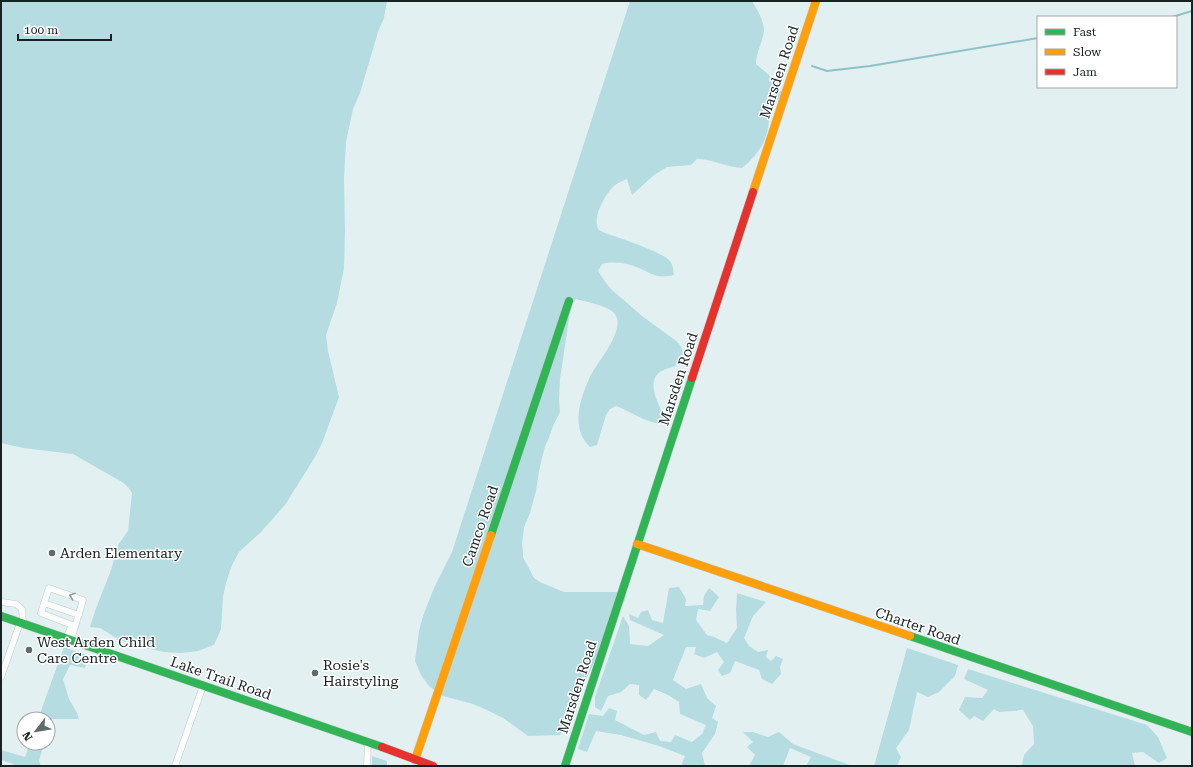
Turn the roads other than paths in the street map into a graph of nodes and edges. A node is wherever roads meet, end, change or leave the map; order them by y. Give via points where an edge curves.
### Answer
1 (816, 1) edge
2 (569, 301) dead end
3 (637, 544) junction
4 (1, 602) edge
5 (44, 603) junction
6 (79, 615) junction
7 (1, 616) edge
8 (21, 623) junction
9 (69, 639) junction
10 (1, 677) edge
11 (203, 686) junction
12 (1192, 732) edge
13 (368, 742) junction
14 (415, 760) junction
15 (175, 766) edge
16 (367, 766) edge
17 (433, 766) edge
18 (565, 766) edge

1 - 3 street, Marsden Road
2 - 14 street, Camco Road
3 - 12 street, Charter Road
3 - 18 street, Marsden Road
4 - 8 street via 16,604 22,609
5 - 6 street
6 -> 5 street via 83,600 49,588
5 - 9 street via 41,613 72,625
6 - 9 street
7 - 8 street, Lake Trail Road
8 - 9 street, Lake Trail Road
8 - 10 street
9 - 11 street, Lake Trail Road
11 - 13 street, Lake Trail Road
11 - 15 street
13 - 14 street, Lake Trail Road
13 - 16 street
14 - 17 street, Lake Trail Road

